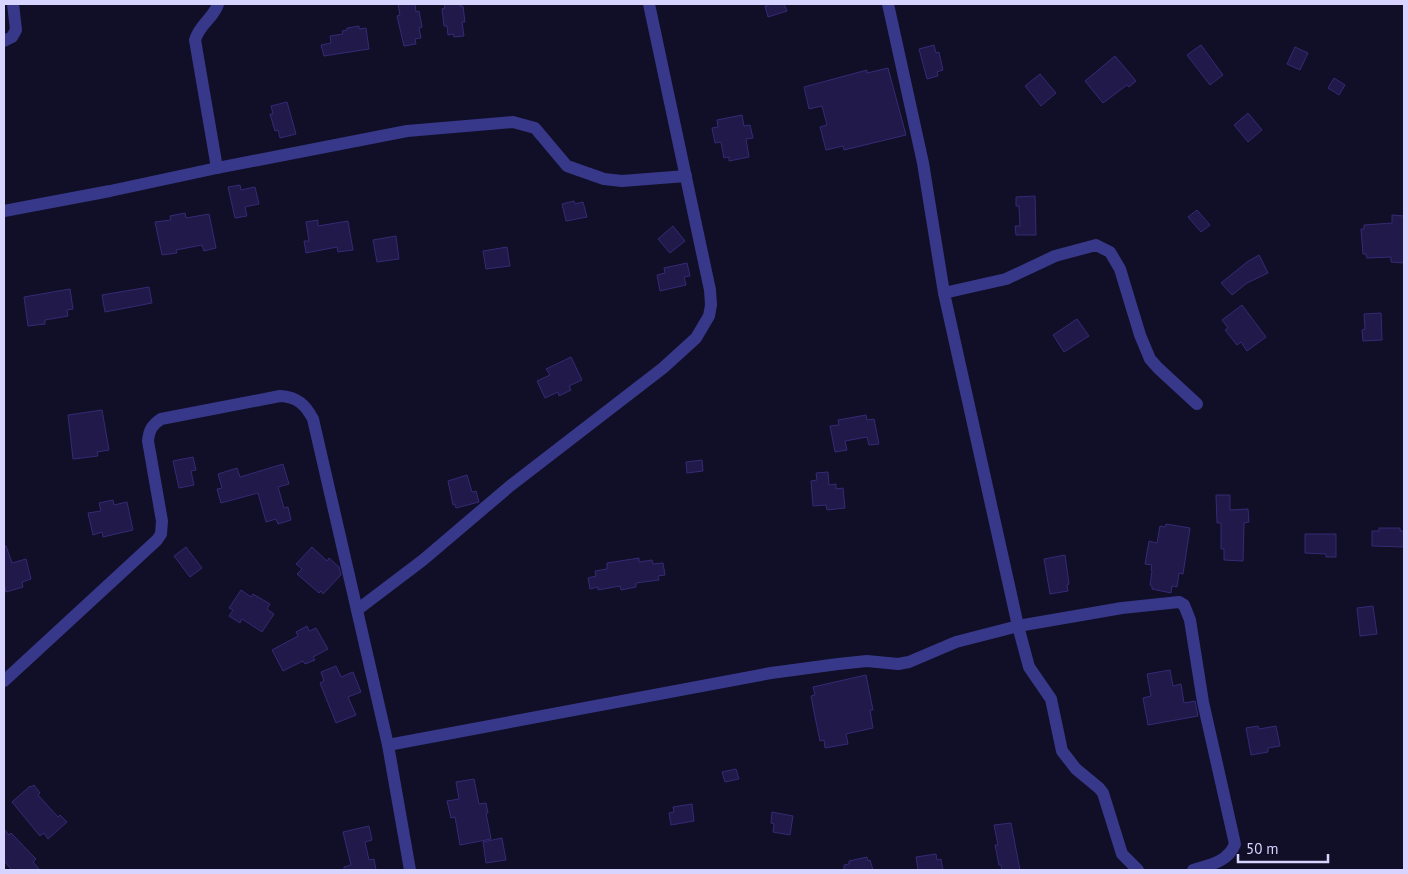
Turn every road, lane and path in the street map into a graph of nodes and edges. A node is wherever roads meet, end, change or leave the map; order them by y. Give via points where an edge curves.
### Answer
1 (13, 4) edge
2 (218, 4) edge
3 (649, 4) edge
4 (888, 4) edge
5 (4, 41) edge
6 (217, 168) junction
7 (686, 176) junction
8 (4, 211) edge
9 (944, 293) junction
10 (1196, 404) dead end
11 (357, 610) junction
12 (1018, 626) junction
13 (4, 681) edge
14 (388, 745) junction
15 (410, 870) edge
16 (1138, 870) edge
17 (1193, 870) edge

1 - 5 street via 16,30
2 - 6 street via 194,40
3 - 7 street
4 - 9 street via 923,164
6 - 7 street via 407,131 513,122 535,128 568,166 604,179 622,181
6 - 8 street
7 - 11 street via 711,305 709,316 696,338 663,368
9 - 10 street via 1006,279 1055,256 1096,245 1110,252 1120,269 1150,358
9 - 12 street
11 - 13 street via 313,419 300,401 280,396 161,418 153,424 148,441 162,521 161,534
11 - 14 street
12 - 14 street via 956,642 909,662 867,661 771,673
12 - 16 street via 1030,667 1051,699 1062,751 1076,769 1099,788 1122,854
12 - 17 street via 1172,601 1184,605 1190,620 1203,702 1235,844 1232,854 1224,859
14 - 15 street

